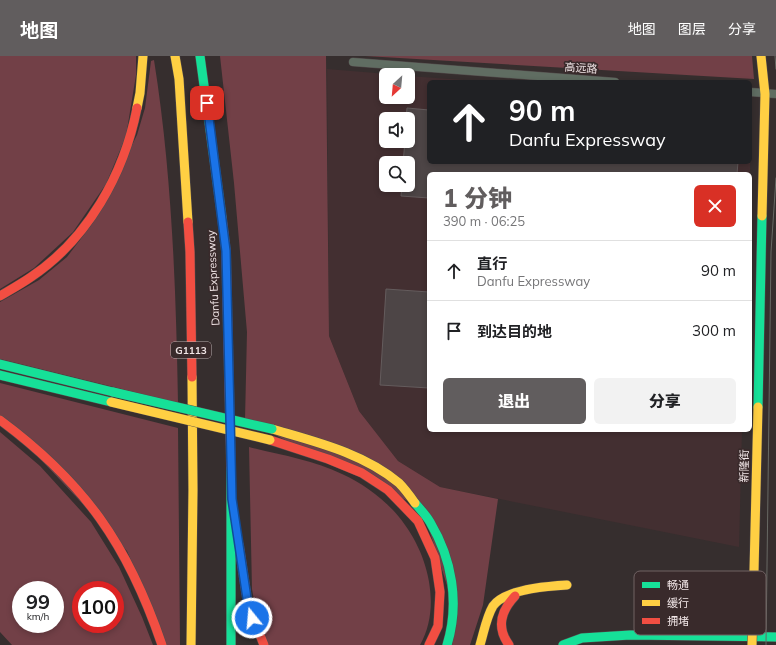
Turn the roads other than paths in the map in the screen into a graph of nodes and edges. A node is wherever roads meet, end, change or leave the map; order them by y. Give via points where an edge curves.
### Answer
1 (143, 56) edge
2 (175, 56) edge
3 (200, 56) edge
4 (761, 56) edge
5 (352, 62) dead end
6 (590, 80) edge
7 (752, 92) edge
8 (765, 94) junction
9 (776, 94) edge
10 (0, 296) edge
11 (0, 364) edge
12 (0, 375) edge
13 (0, 420) edge
14 (232, 499) junction
15 (754, 571) edge
16 (567, 585) dead end
17 (518, 593) junction
18 (752, 635) edge
19 (776, 637) edge
20 (162, 645) edge
21 (191, 645) edge
22 (231, 645) edge
23 (264, 645) edge
24 (429, 645) edge
25 (447, 645) edge
26 (480, 645) edge
27 (509, 645) edge
28 (563, 645) edge
29 (752, 645) edge

1 - 10 main road via 141,90 132,131 120,168 110,188 74,239 51,262
2 - 21 main road, Danfu Expressway / G1113 via 179,79 190,252 193,490
3 - 14 main road, Danfu Expressway via 226,251
4 - 8 main road, 新隆街
5 - 6 street, 高远路
7 - 8 street
8 - 9 street
8 - 15 main road, 新隆街, bridge
11 - 25 main road, bridge via 272,429 330,446 368,462 400,484 430,521 448,560 454,595 451,632
12 - 24 main road, bridge via 270,440 362,473 388,490 418,521 435,558 440,592 438,626
13 - 20 main road via 36,447 77,488 106,526 130,566 152,614
14 - 22 main road, Danfu Expressway
14 - 23 main road via 248,605
16 - 17 main road
17 - 26 main road via 495,604
17 - 27 main road via 508,602 502,613 500,625 505,641
18 - 29 main road, 新隆街, bridge
19 - 28 main road via 630,635 582,638

